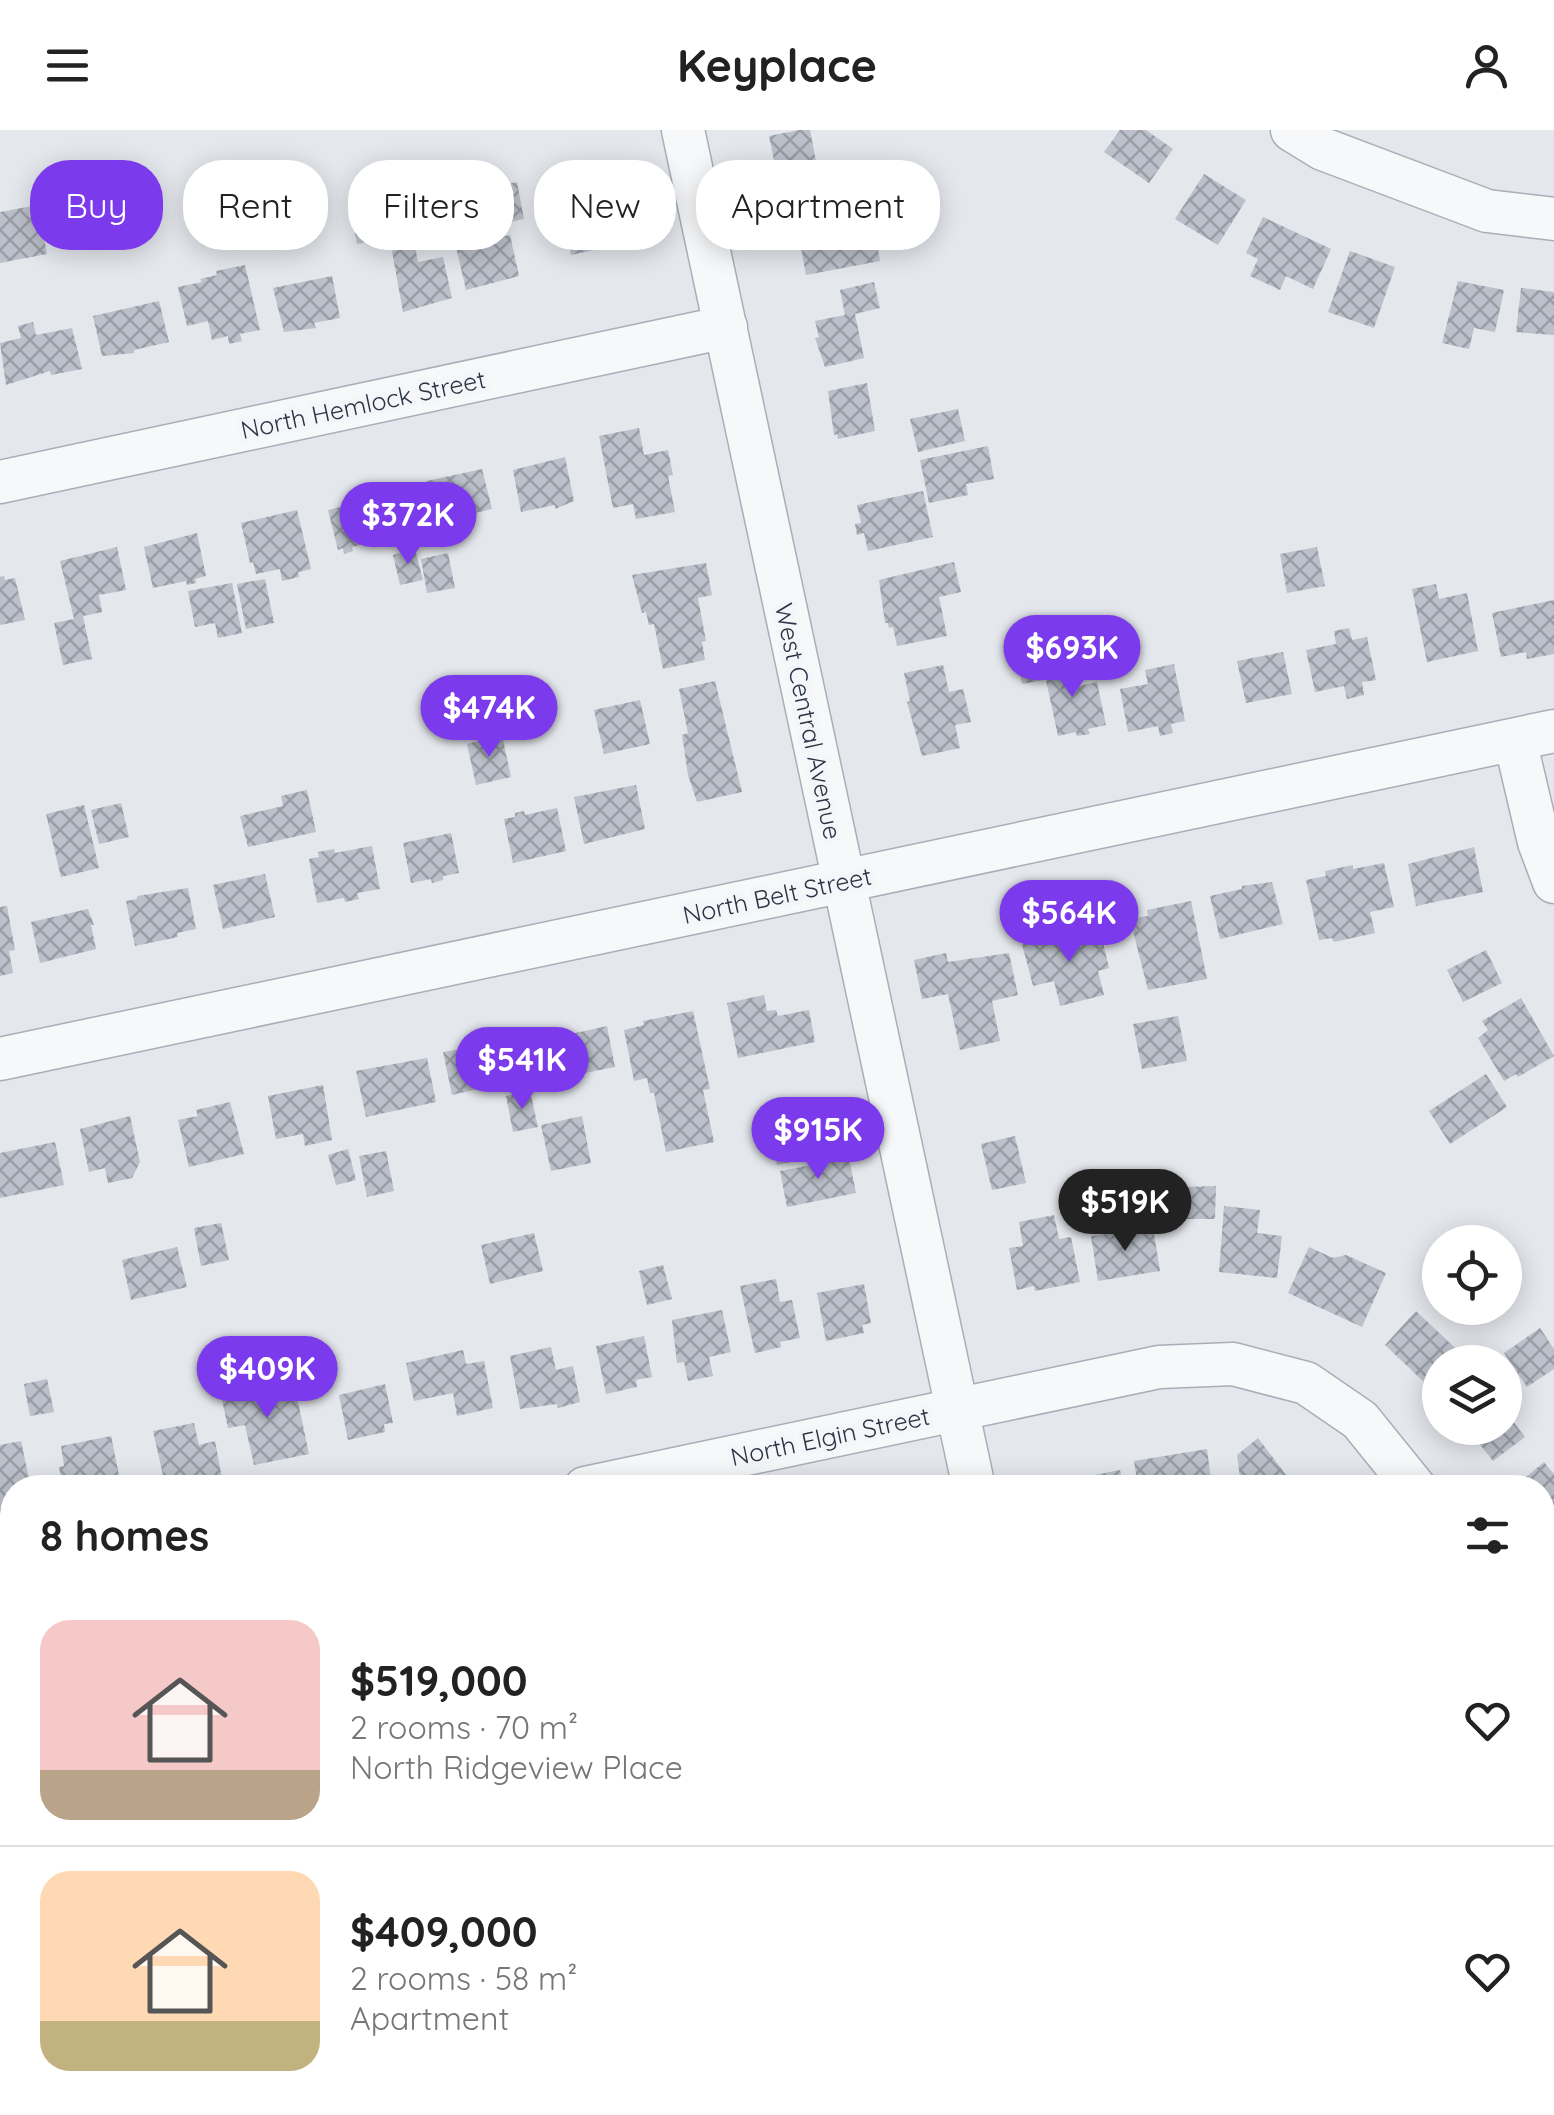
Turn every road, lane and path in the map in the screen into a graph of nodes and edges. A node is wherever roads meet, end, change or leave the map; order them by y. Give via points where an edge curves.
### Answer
1 (683, 130) edge
2 (1292, 130) edge
3 (1554, 219) edge
4 (726, 327) junction
5 (0, 482) edge
6 (1535, 736) edge
7 (843, 881) junction
8 (1554, 882) edge
9 (0, 1059) edge
10 (958, 1409) junction
11 (646, 1475) edge
12 (971, 1475) edge
13 (1404, 1475) edge

1 - 4 street, West Central Avenue
2 - 3 street via 1322,149 1487,211
4 - 5 street, North Hemlock Street
4 - 7 street, West Central Avenue
6 - 7 street, North Belt Street
6 - 8 street via 1539,842
7 - 9 street, North Belt Street
7 - 10 street, West Central Avenue
10 - 11 street, North Elgin Street
10 - 12 street, West Central Avenue
10 - 13 street, North Elgin Street via 1159,1367 1233,1364 1306,1383 1360,1420

